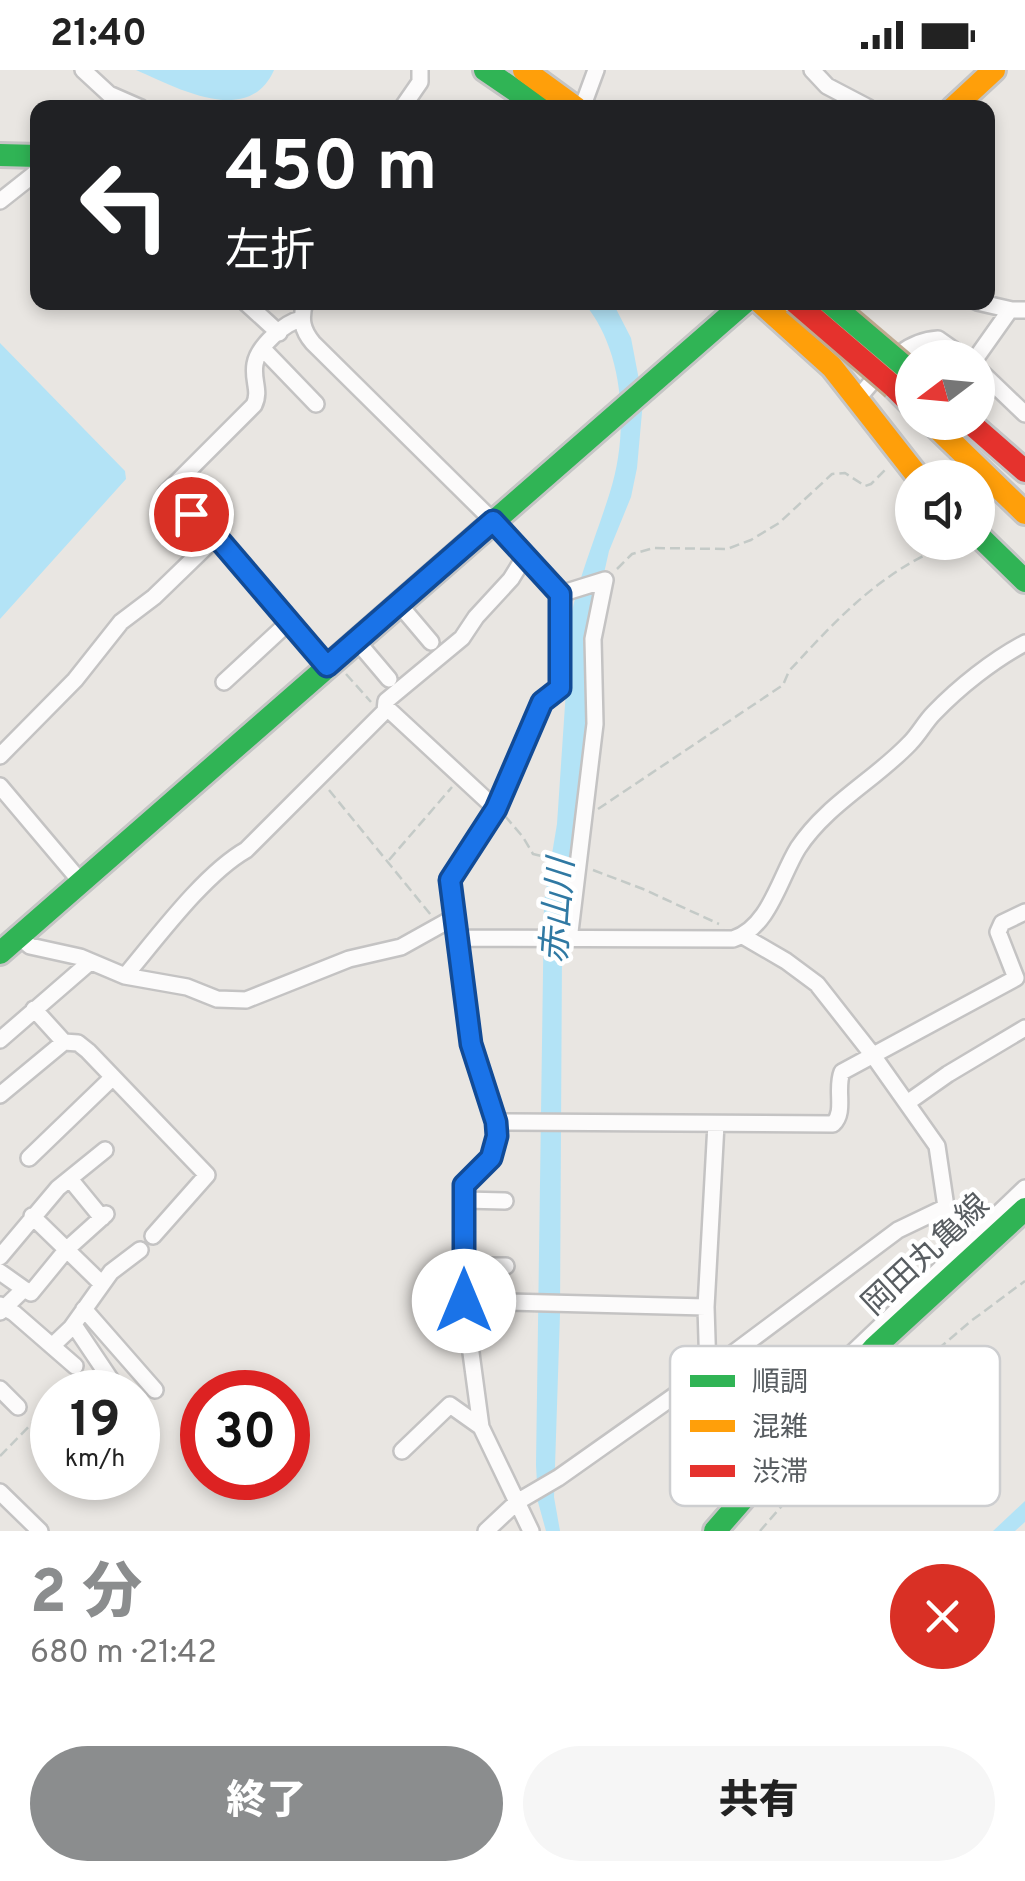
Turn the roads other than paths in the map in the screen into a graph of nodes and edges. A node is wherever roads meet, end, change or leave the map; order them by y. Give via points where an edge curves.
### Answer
1 (82, 70) edge
2 (420, 70) edge
3 (485, 70) edge
4 (524, 70) edge
5 (812, 70) edge
6 (994, 70) edge
7 (590, 72) edge
8 (114, 100) edge
9 (408, 100) edge
10 (530, 100) edge
11 (567, 100) edge
12 (576, 100) edge
13 (854, 100) edge
14 (962, 100) edge
15 (0, 155) edge
16 (30, 156) edge
17 (30, 178) edge
18 (0, 202) edge
19 (254, 310) edge
20 (735, 310) edge
21 (770, 310) edge
22 (807, 310) edge
23 (837, 310) edge
24 (1018, 310) edge
25 (303, 311) edge
26 (279, 333) junction
27 (992, 340) edge
28 (263, 349) junction
29 (895, 358) edge
30 (895, 367) edge
31 (895, 370) edge
32 (995, 385) edge
33 (857, 400) junction
34 (316, 404) dead end
35 (1025, 414) edge
36 (949, 440) edge
37 (990, 440) edge
38 (902, 460) edge
39 (1025, 471) edge
40 (1025, 514) edge
41 (493, 521) junction
42 (216, 536) junction
43 (995, 552) edge
44 (525, 556) junction
45 (1025, 581) edge
46 (564, 592) junction
47 (398, 603) junction
48 (290, 621) junction
49 (356, 640) junction
50 (431, 642) dead end
51 (1025, 643) edge
52 (330, 663) junction
53 (389, 679) dead end
54 (224, 682) dead end
55 (384, 710) junction
56 (1, 754) edge
57 (0, 786) edge
58 (496, 809) junction
59 (81, 882) junction
60 (1025, 912) edge
61 (454, 918) junction
62 (19, 936) junction
63 (743, 936) junction
64 (457, 938) junction
65 (569, 940) junction
66 (0, 953) edge
67 (90, 962) junction
68 (125, 976) junction
69 (1020, 982) edge
70 (34, 1009) junction
71 (1025, 1028) edge
72 (0, 1040) edge
73 (64, 1042) junction
74 (872, 1054) junction
75 (113, 1077) junction
76 (0, 1095) edge
77 (907, 1103) junction
78 (496, 1122) junction
79 (716, 1124) junction
80 (104, 1150) dead end
81 (30, 1158) dead end
82 (70, 1179) junction
83 (1025, 1188) edge
84 (464, 1200) junction
85 (505, 1201) dead end
86 (1025, 1209) edge
87 (32, 1216) junction
88 (154, 1236) dead end
89 (66, 1249) junction
90 (140, 1250) dead end
91 (0, 1257) edge
92 (464, 1266) junction
93 (506, 1266) dead end
94 (0, 1272) edge
95 (101, 1283) junction
96 (24, 1290) junction
97 (464, 1301) junction
98 (706, 1306) junction
99 (2, 1309) edge
100 (84, 1309) junction
101 (74, 1324) junction
102 (52, 1346) junction
103 (707, 1346) edge
104 (743, 1346) edge
105 (860, 1346) edge
106 (876, 1346) edge
107 (75, 1366) dead end
108 (104, 1370) edge
109 (137, 1370) edge
110 (0, 1389) edge
111 (670, 1399) edge
112 (18, 1407) dead end
113 (481, 1427) junction
114 (402, 1451) dead end
115 (0, 1492) edge
116 (523, 1498) junction
117 (737, 1506) edge
118 (40, 1531) edge
119 (486, 1531) edge
120 (530, 1531) edge
121 (715, 1531) edge

1 - 8 street
2 - 9 street
3 - 10 main road
4 - 11 main road
5 - 13 street
6 - 14 main road
7 - 12 street
15 - 16 main road
17 - 18 street
19 - 26 street
20 - 41 main road
21 - 33 main road via 809,343
22 - 31 main road, bridge
23 - 30 main road, bridge
24 - 27 street
25 - 26 street
25 - 41 street via 304,332 313,343
26 - 28 street
28 - 34 street
28 - 42 street via 254,367 254,405 166,493
29 - 33 street
32 - 35 street
33 - 38 main road
36 - 40 main road
37 - 39 main road
41 - 44 street
41 - 47 main road
42 - 48 street
42 - 56 street via 121,622
43 - 45 main road
44 - 46 street
44 - 55 street via 462,638
46 - 58 street via 560,688 542,702
46 - 65 street via 605,580 593,638 595,724
47 - 49 main road
47 - 50 street
48 - 52 street
48 - 54 street
49 - 52 main road
49 - 53 street
51 - 63 street via 952,696 910,744 841,800 800,846 758,922
52 - 59 main road
55 - 58 street
55 - 68 street via 206,885
57 - 59 street
58 - 61 street via 450,880
59 - 62 main road
60 - 69 street via 998,932
61 - 64 street
61 - 68 street via 401,948 329,965 246,1000
62 - 66 main road
62 - 67 street via 30,946
63 - 65 street
63 - 74 street via 817,984
64 - 65 street
64 - 78 street via 471,1044
67 - 68 street
67 - 70 street
69 - 74 street
70 - 72 street
70 - 73 street
71 - 77 street
73 - 75 street via 78,1042
73 - 76 street
74 - 77 street
74 - 79 street via 842,1072 840,1116 833,1124
75 - 81 street
75 - 88 street via 208,1175
77 - 104 street via 937,1146 946,1207 898,1230
78 - 79 street
78 - 84 street via 496,1146 464,1185
79 - 98 street
80 - 82 street
82 - 87 street
82 - 89 street via 104,1216
83 - 105 street
84 - 85 street
84 - 92 street
86 - 106 main road, 岡田丸亀線
87 - 89 street
87 - 91 street
89 - 95 street
89 - 96 street via 31,1293
90 - 95 street
92 - 93 street
92 - 97 street
94 - 96 street
95 - 100 street
96 - 99 street
97 - 98 street
97 - 113 street
98 - 103 street
99 - 102 street
100 - 101 street
100 - 109 street
101 - 102 street
101 - 108 street
102 - 107 street
110 - 112 street
111 - 116 street
113 - 114 street via 450,1405
113 - 116 street
115 - 118 street
116 - 119 street
116 - 120 street
117 - 121 main road, 岡田丸亀線

